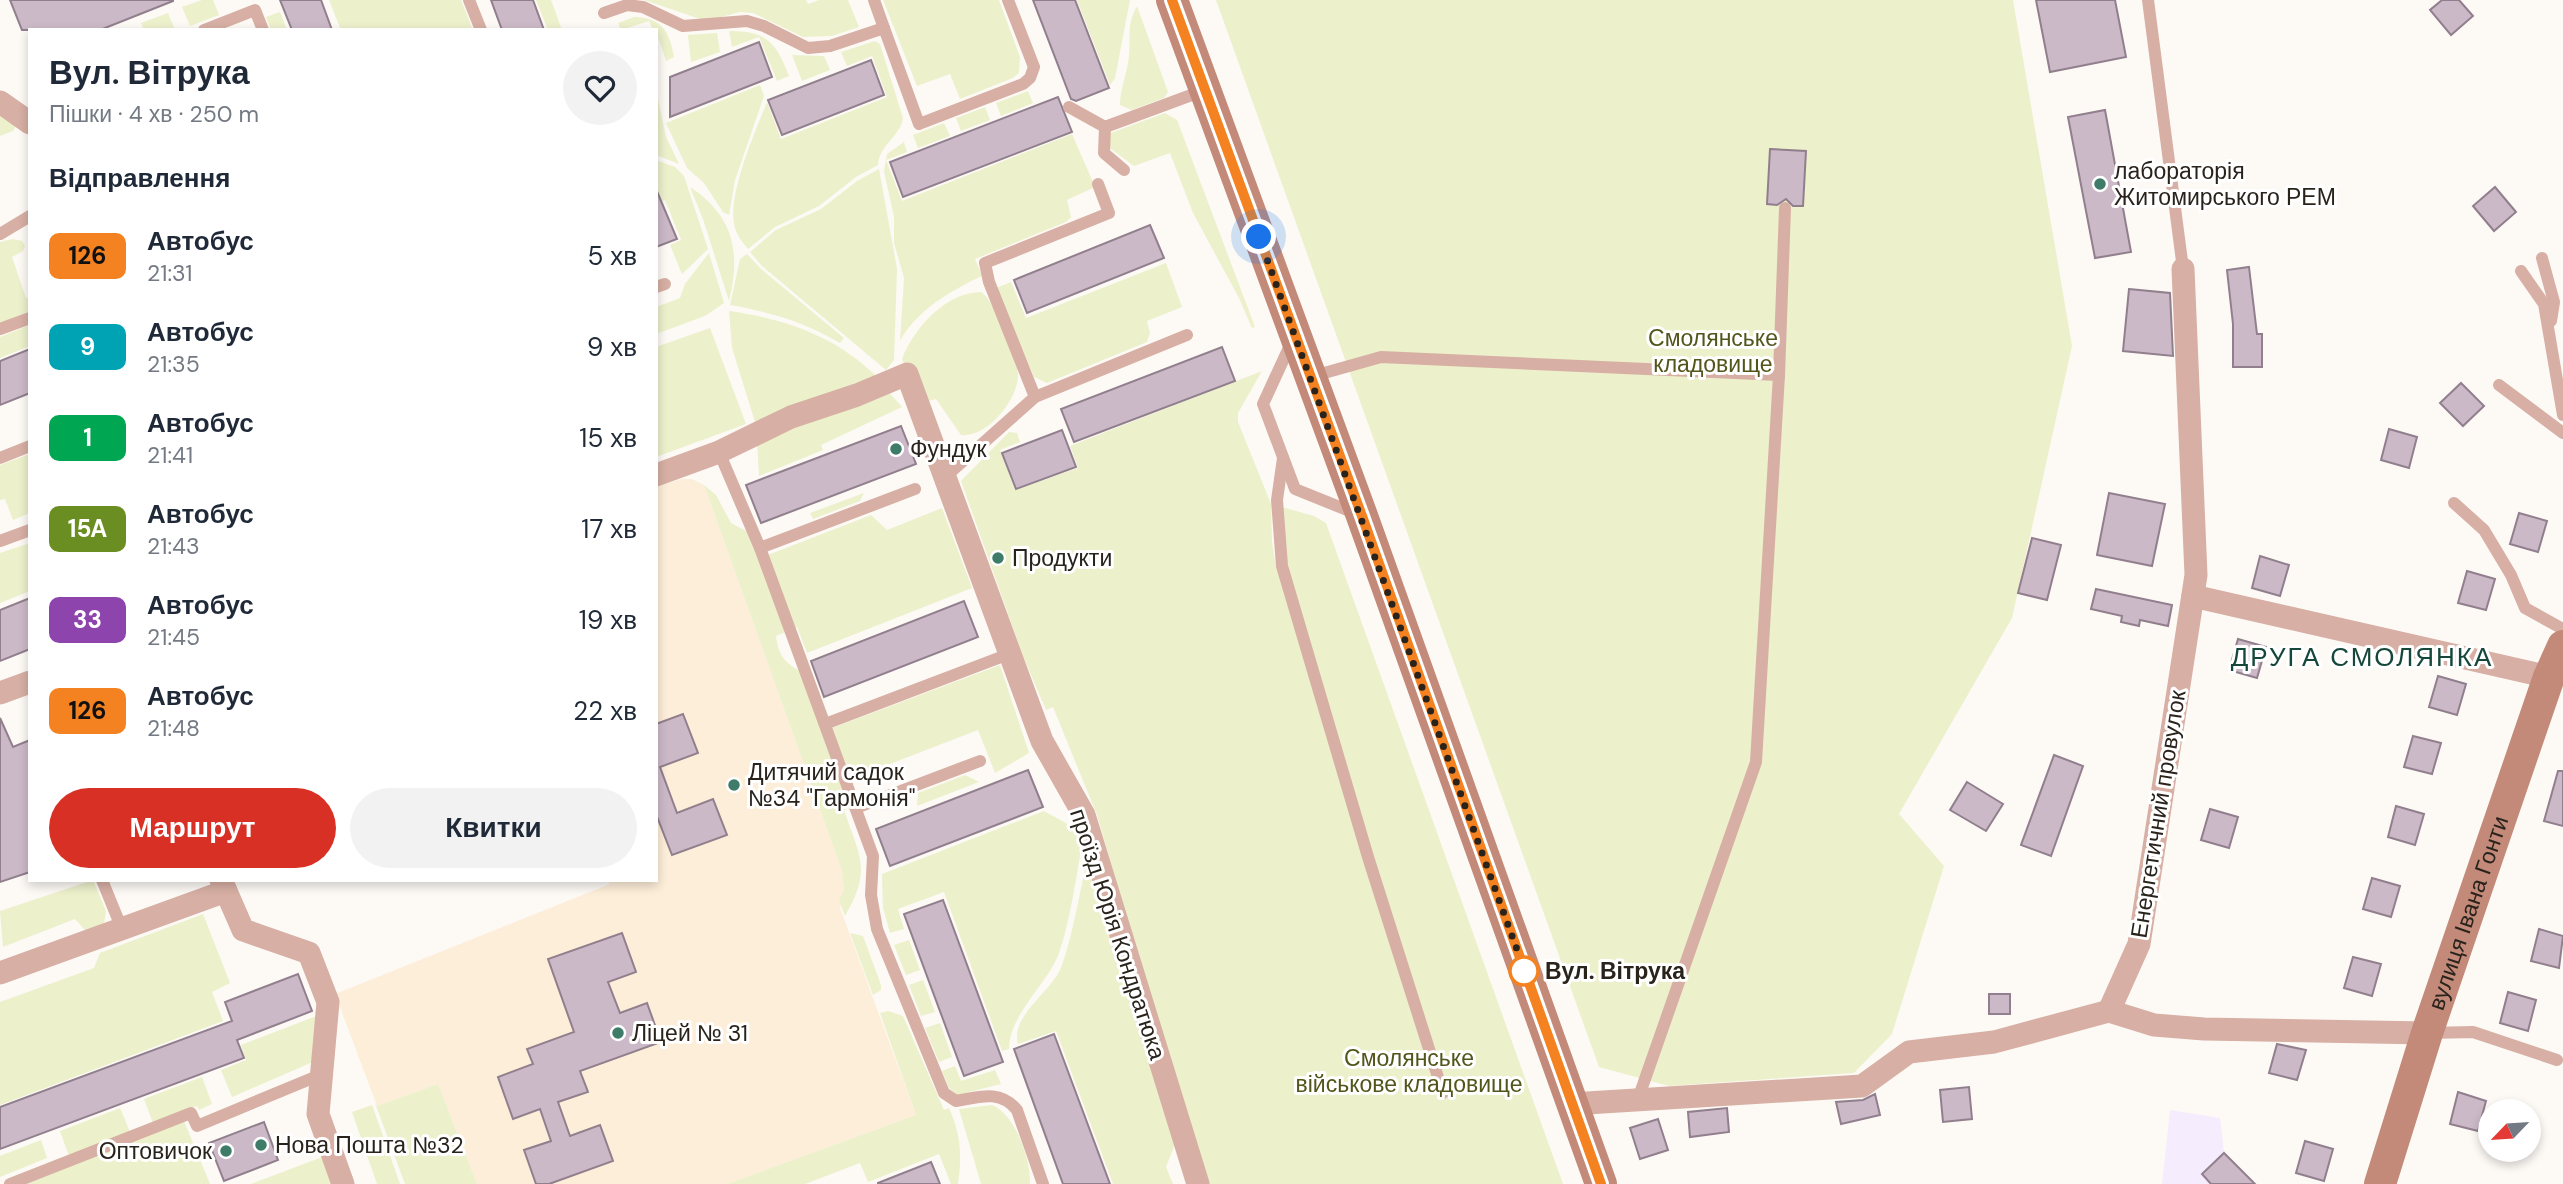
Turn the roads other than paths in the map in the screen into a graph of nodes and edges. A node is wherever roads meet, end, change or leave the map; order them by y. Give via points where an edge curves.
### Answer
1 (469, 0) edge
2 (874, 0) edge
3 (1008, 0) edge
4 (1172, 0) edge
5 (2148, 0) edge
6 (604, 13) dead end
7 (209, 28) edge
8 (261, 28) edge
9 (480, 28) edge
10 (884, 28) junction
11 (1205, 90) junction
12 (0, 102) edge
13 (1069, 107) dead end
14 (28, 122) edge
15 (1105, 127) junction
16 (1124, 170) dead end
17 (1098, 184) dead end
18 (1785, 208) dead end
19 (28, 217) edge
20 (0, 234) edge
21 (2542, 258) dead end
22 (2183, 269) joint
23 (2521, 271) dead end
24 (28, 319) edge
25 (0, 329) edge
26 (2549, 331) junction
27 (1187, 335) dead end
28 (1295, 335) junction
29 (1779, 375) junction
30 (1310, 377) junction
31 (2500, 384) dead end
32 (1035, 397) junction
33 (2563, 415) edge
34 (2563, 433) edge
35 (28, 447) edge
36 (719, 452) junction
37 (0, 458) edge
38 (1283, 458) junction
39 (658, 474) edge
40 (946, 477) junction
41 (915, 489) dead end
42 (2454, 503) dead end
43 (1362, 516) junction
44 (28, 531) edge
45 (0, 541) edge
46 (761, 548) junction
47 (2193, 596) junction
48 (2563, 629) edge
49 (2563, 646) edge
50 (1009, 654) junction
51 (2549, 677) junction
52 (28, 684) edge
53 (0, 693) edge
54 (825, 724) junction
55 (980, 761) dead end
56 (856, 808) junction
57 (103, 882) edge
58 (224, 886) edge
59 (122, 929) junction
60 (0, 973) edge
61 (2109, 1011) junction
62 (2427, 1033) junction
63 (2557, 1059) dead end
64 (320, 1075) junction
65 (1443, 1093) dead end
66 (1639, 1099) junction
67 (1571, 1104) junction
68 (1600, 1183) edge
69 (10, 1184) edge
70 (343, 1184) edge
71 (1043, 1184) edge
72 (1198, 1184) edge
73 (2380, 1184) edge

1 - 9 lane
2 - 10 lane
3 - 10 lane via 1034,67 1030,78 919,124
4 - 11 street
5 - 22 lane
6 - 10 lane via 627,5 643,7 683,26 747,21 808,48 830,46
7 - 8 lane via 255,10
11 - 15 lane
11 - 28 street
12 - 14 street
13 - 15 lane
15 - 16 lane via 1104,153
17 - 32 lane via 1109,212 985,263
18 - 29 lane
19 - 20 lane
21 - 26 lane via 2554,302
22 - 47 street, Енергетичний провулок via 2196,575
23 - 26 lane via 2544,304
24 - 25 lane
26 - 33 lane
27 - 32 lane
28 - 30 street
28 - 38 lane via 1263,404
29 - 30 lane via 1381,357
29 - 66 lane via 1756,762
30 - 43 street
31 - 34 lane
32 - 40 lane
35 - 37 lane
36 - 39 street
36 - 40 street, проїзд Юрія Кондратюка via 791,417 907,374
36 - 46 lane
38 - 43 lane via 1295,489
38 - 65 lane via 1277,500 1282,566
40 - 50 street, проїзд Юрія Кондратюка
41 - 46 lane
42 - 48 lane via 2484,530 2525,608
43 - 67 street
44 - 45 lane
46 - 54 lane
47 - 51 street
47 - 61 street, Енергетичний провулок via 2138,944
49 - 51 street, вулиця Івана Гонти
50 - 54 lane
50 - 72 street, проїзд Юрія Кондратюка via 1042,741 1084,815
51 - 62 street, вулиця Івана Гонти
52 - 53 street
54 - 56 lane
55 - 56 lane
56 - 71 lane via 873,856 871,895 877,929 944,1093 956,1101 990,1096 1010,1102 1017,1110
57 - 59 lane
58 - 59 street
58 - 64 street via 243,930 309,953 328,1002
59 - 60 street
61 - 62 street via 2154,1025 2204,1029
61 - 66 street via 1994,1042 1909,1052 1861,1086
62 - 63 lane via 2473,1032
62 - 73 street, вулиця Івана Гонти
64 - 69 lane via 197,1126 191,1113
64 - 70 street via 318,1114
66 - 67 street
67 - 68 street

